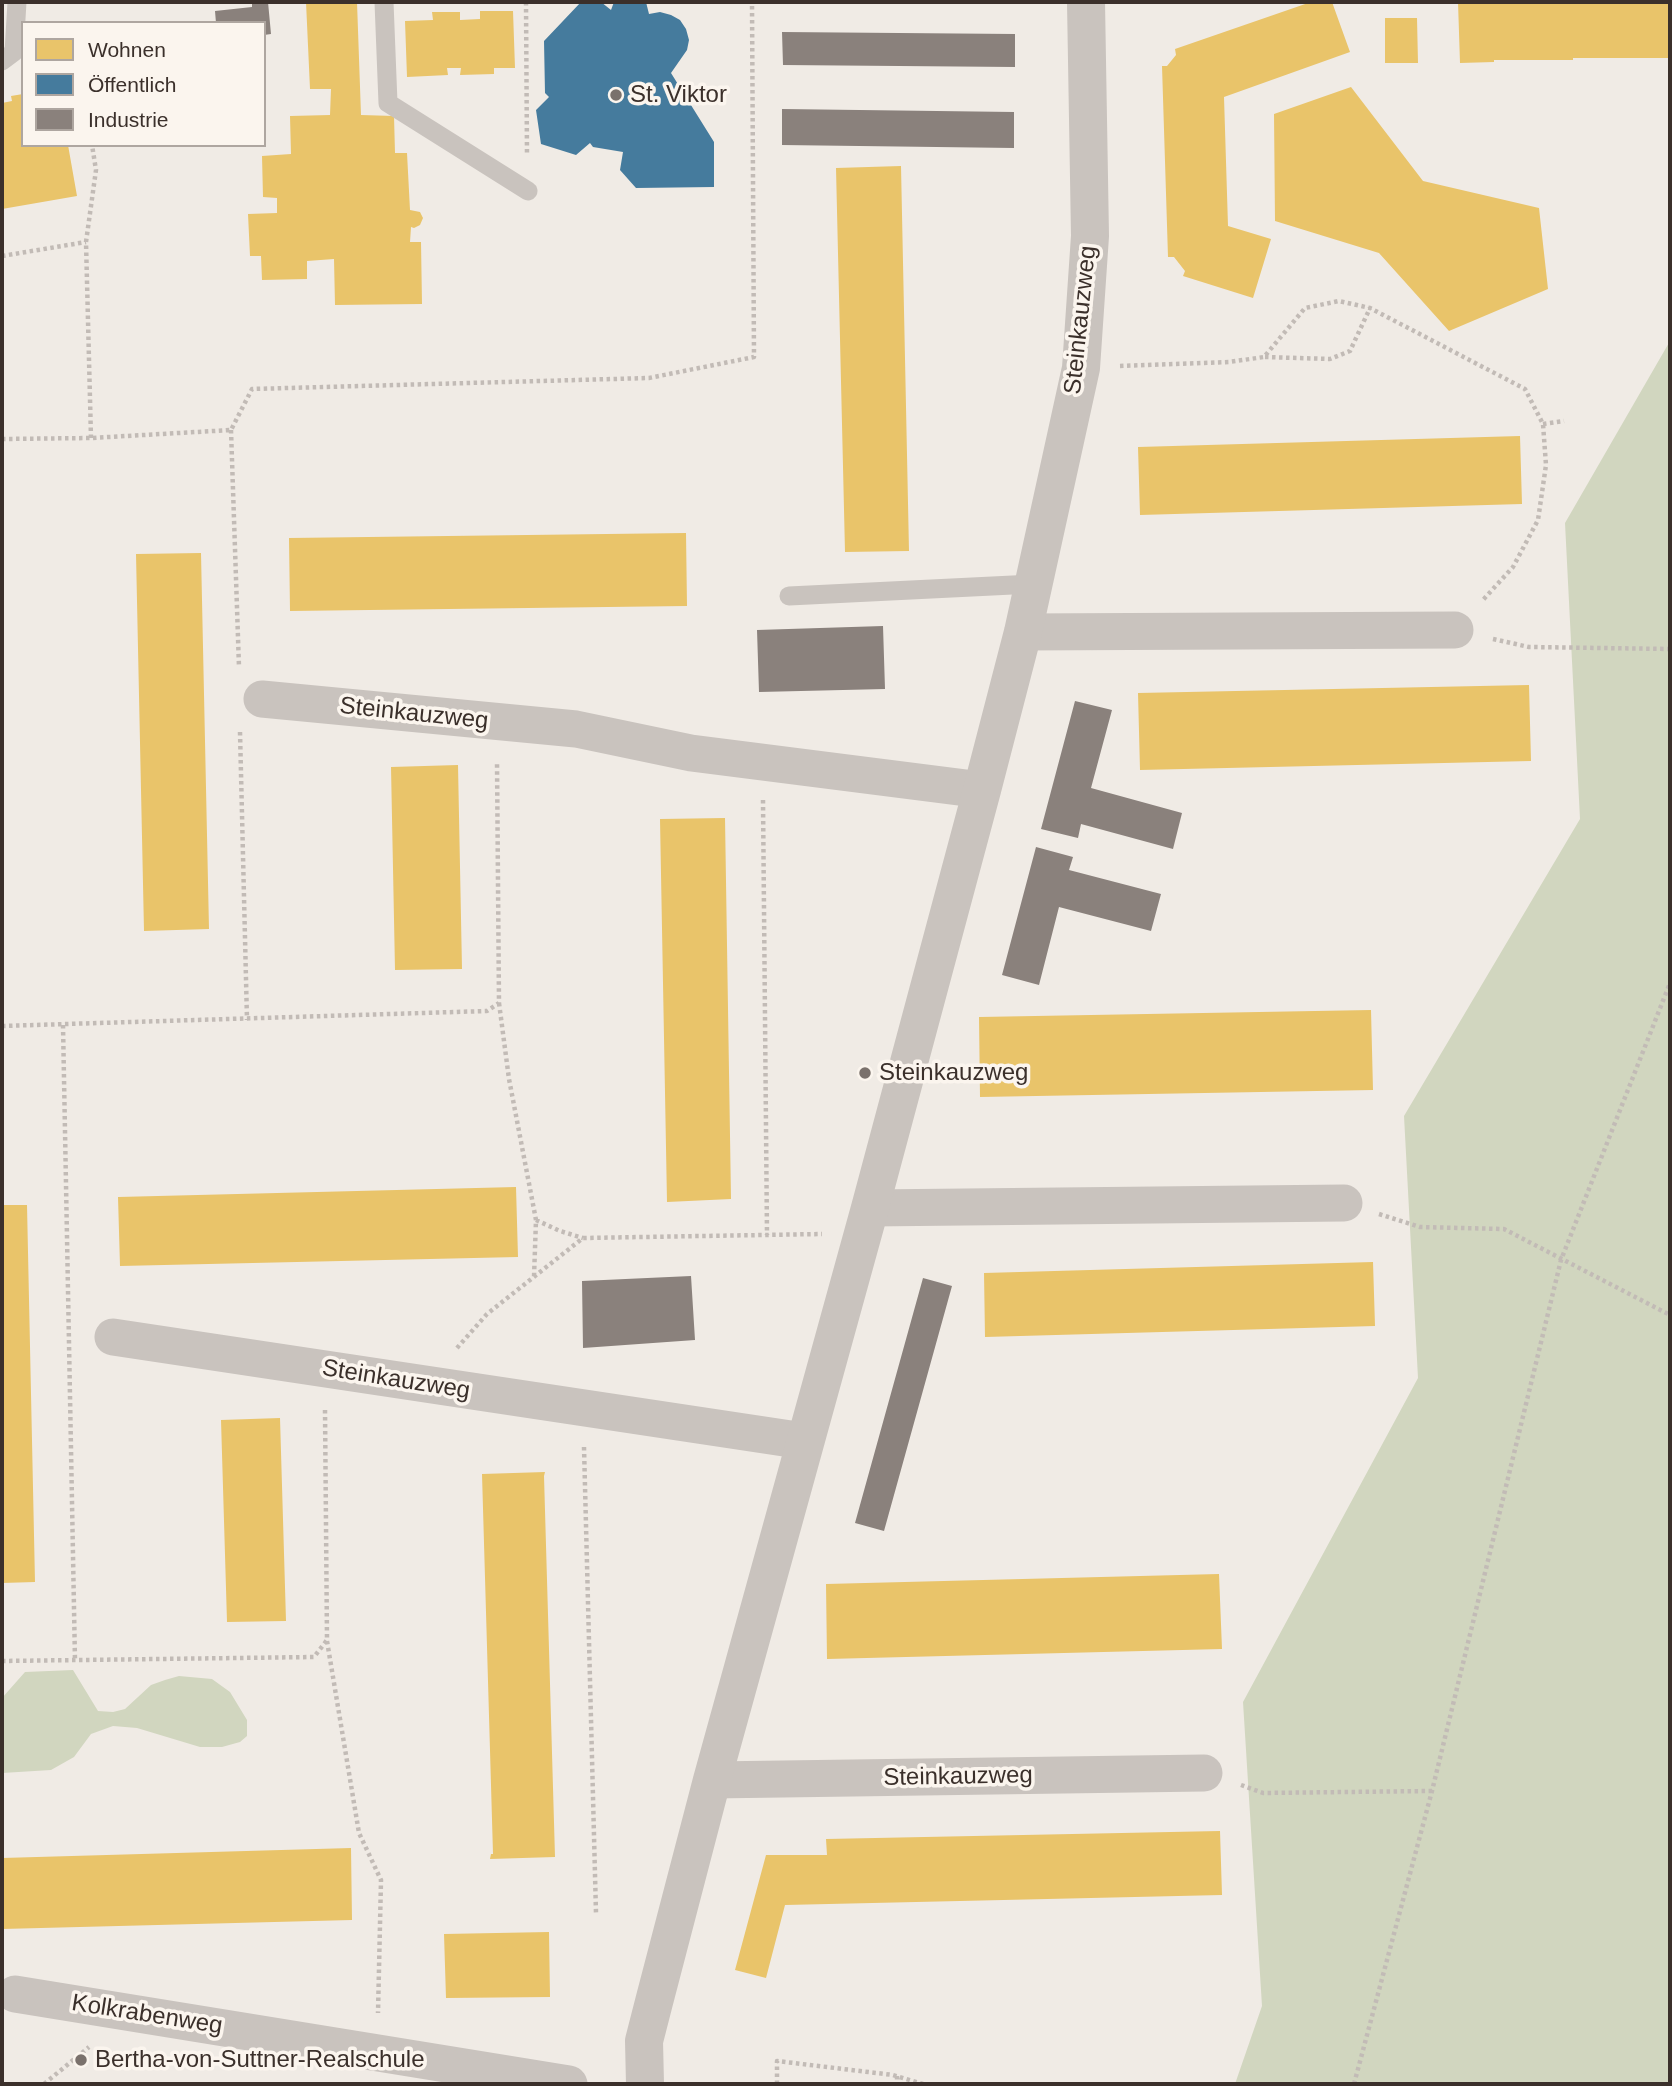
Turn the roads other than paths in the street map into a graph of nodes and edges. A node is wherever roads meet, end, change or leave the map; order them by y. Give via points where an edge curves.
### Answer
1 (17, 2) edge
2 (384, 2) edge
3 (1086, 2) edge
4 (2, 61) edge
5 (528, 191) road end
6 (1033, 584) junction
7 (789, 596) dead end
8 (1455, 629) road end
9 (1023, 632) junction
10 (251, 686) road end
11 (982, 790) junction
12 (1344, 1203) road end
13 (865, 1221) junction
14 (113, 1337) dead end
15 (804, 1441) junction
16 (1205, 1773) road end
17 (712, 1780) junction
18 (15, 1994) dead end
19 (569, 2084) edge
20 (645, 2084) edge

1 - 4 lane via 13,52
2 - 5 lane via 388,103
3 - 6 street, Steinkauzweg via 1090,236 1081,368
6 - 7 lane
6 - 9 street, Steinkauzweg
8 - 9 street
9 - 11 street, Steinkauzweg
10 - 11 street, Steinkauzweg via 496,722 576,729 691,753
11 - 13 street, Steinkauzweg
12 - 13 street
13 - 15 street, Steinkauzweg
14 - 15 street, Steinkauzweg
15 - 17 street, Steinkauzweg
16 - 17 street, Steinkauzweg
17 - 20 street, Steinkauzweg via 644,2041
18 - 19 street, Kolkrabenweg

